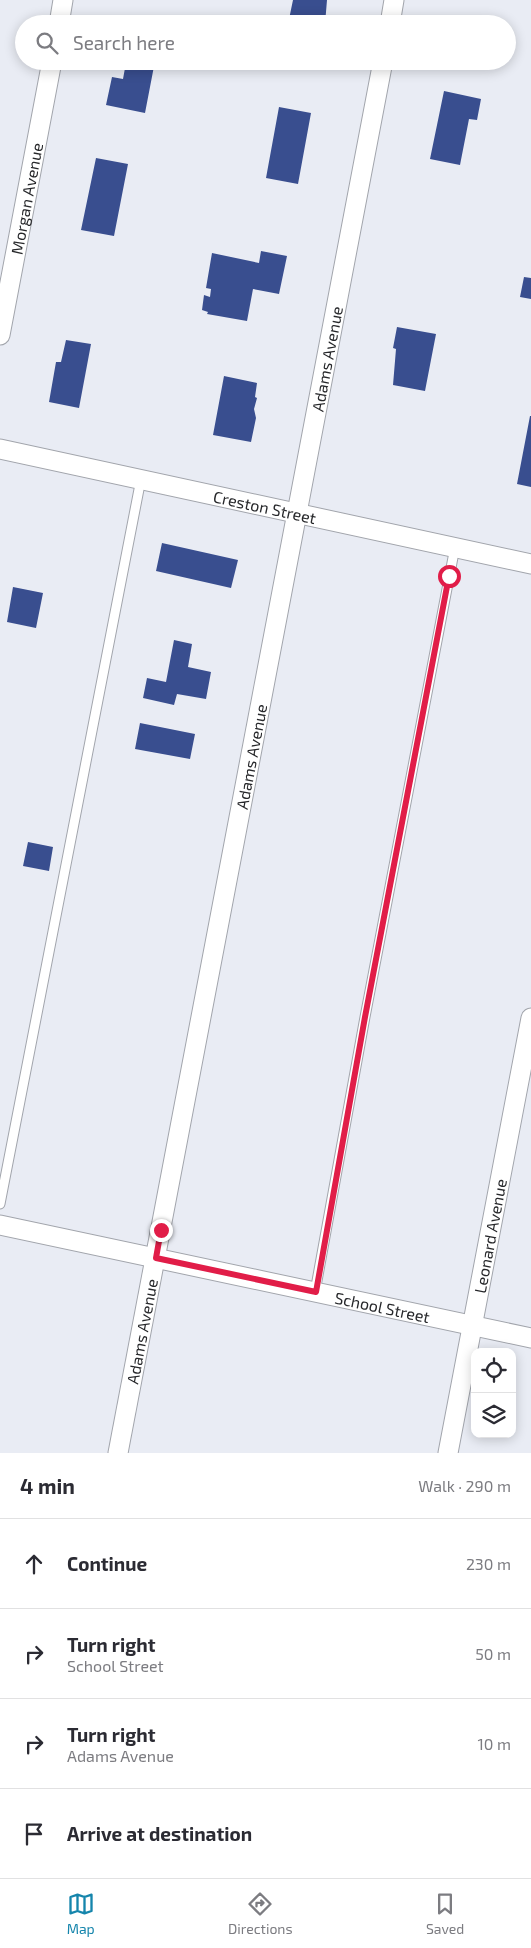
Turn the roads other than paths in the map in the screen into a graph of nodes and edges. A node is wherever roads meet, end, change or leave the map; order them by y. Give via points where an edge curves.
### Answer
1 (64, 0) edge
2 (394, 0) edge
3 (61, 15) edge
4 (392, 15) edge
5 (50, 70) edge
6 (381, 70) edge
7 (0, 335) edge
8 (0, 449) edge
9 (141, 479) junction
10 (297, 514) junction
11 (455, 547) junction
12 (531, 564) edge
13 (531, 1018) edge
14 (0, 1204) edge
15 (0, 1225) edge
16 (156, 1258) junction
17 (316, 1292) junction
18 (472, 1326) junction
19 (531, 1338) edge
20 (118, 1453) edge
21 (448, 1453) edge

1 - 3 street
2 - 4 street
5 - 7 street, Morgan Avenue
6 - 10 street, Adams Avenue
8 - 9 street, Creston Street
9 - 10 street, Creston Street
9 - 14 lane
10 - 11 street, Creston Street
10 - 16 street, Adams Avenue
11 - 12 street, Creston Street
11 - 17 lane
13 - 18 street, Leonard Avenue
15 - 16 street, School Street
16 - 17 street, School Street
16 - 20 street, Adams Avenue
17 - 18 street, School Street
18 - 19 street, School Street
18 - 21 street, Leonard Avenue

